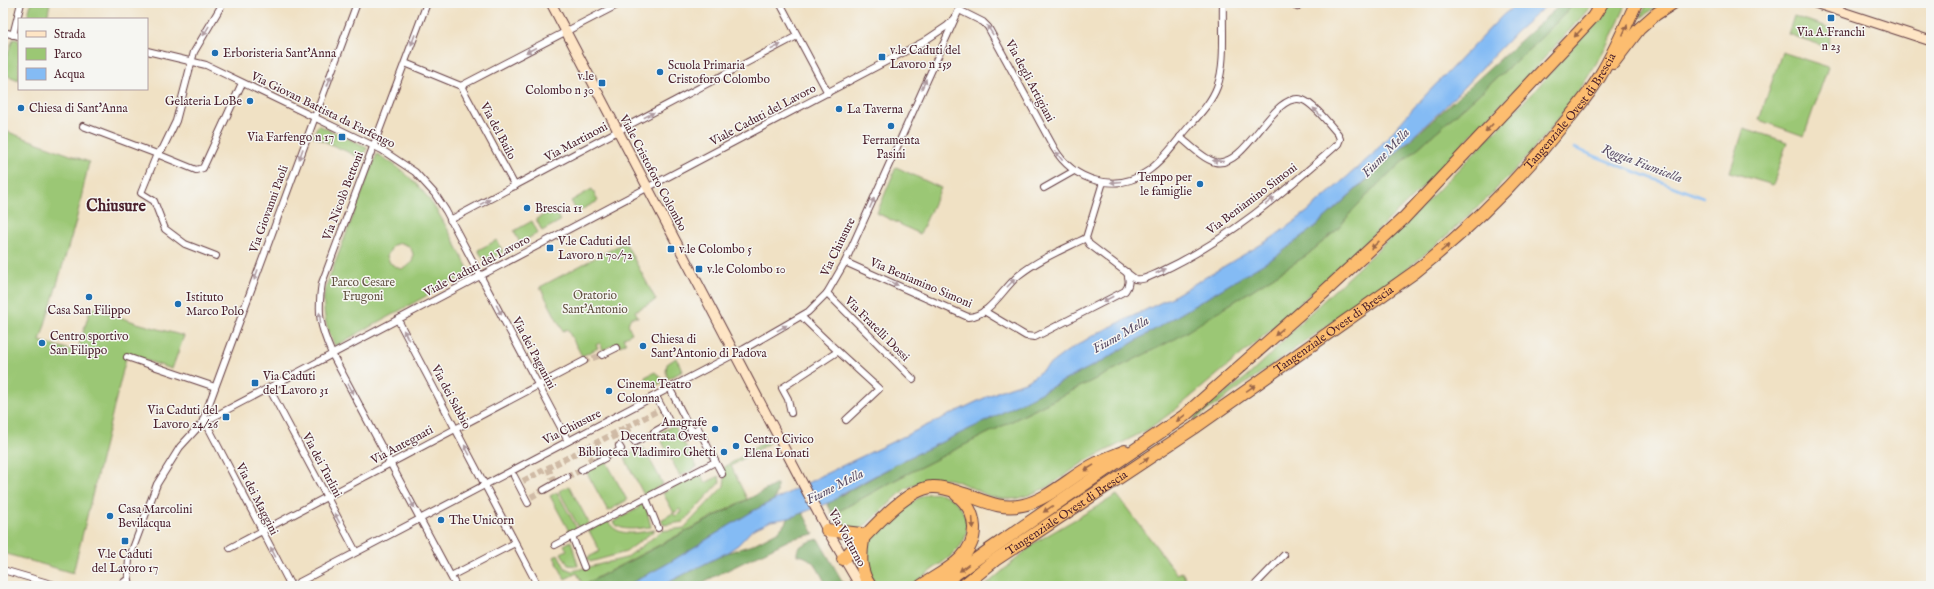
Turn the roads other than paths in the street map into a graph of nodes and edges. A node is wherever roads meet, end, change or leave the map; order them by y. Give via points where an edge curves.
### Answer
1 (21, 3) edge
2 (222, 3) edge
3 (357, 3) edge
4 (427, 3) edge
5 (551, 3) edge
6 (780, 3) edge
7 (962, 3) edge
8 (1223, 3) edge
9 (1602, 3) edge
10 (1636, 3) edge
11 (1673, 3) edge
12 (1815, 3) edge
13 (617, 4) edge
14 (959, 10) junction
15 (19, 18) edge
16 (954, 19) junction
17 (18, 22) edge
18 (566, 32) junction
19 (4, 34) edge
20 (16, 35) edge
21 (797, 36) junction
22 (945, 39) junction
23 (1931, 41) edge
24 (923, 42) junction
25 (148, 51) edge
26 (192, 60) junction
27 (405, 63) junction
28 (1599, 77) junction
29 (242, 83) junction
30 (461, 86) junction
31 (828, 93) junction
32 (316, 117) junction
33 (83, 126) dead end
34 (618, 132) junction
35 (1180, 137) junction
36 (373, 146) junction
37 (157, 154) junction
38 (1074, 171) junction
39 (1103, 182) junction
40 (515, 186) junction
41 (648, 188) junction
42 (1044, 188) dead end
43 (450, 220) junction
44 (1086, 238) junction
45 (216, 256) dead end
46 (845, 262) junction
47 (1126, 272) junction
48 (481, 276) junction
49 (827, 293) junction
50 (984, 311) junction
51 (802, 317) junction
52 (398, 320) junction
53 (616, 348) dead end
54 (837, 352) junction
55 (736, 353) junction
56 (332, 354) junction
57 (602, 355) tunnel mouth
58 (127, 357) dead end
59 (584, 361) tunnel mouth
60 (913, 379) dead end
61 (539, 385) junction
62 (215, 387) junction
63 (268, 388) junction
64 (672, 393) dead end
65 (658, 400) dead end
66 (791, 413) dead end
67 (846, 420) dead end
68 (203, 422) junction
69 (456, 429) junction
70 (654, 432) tunnel mouth
71 (692, 432) junction
72 (684, 436) dead end
73 (634, 439) dead end
74 (641, 439) tunnel mouth
75 (1150, 440) junction
76 (568, 441) junction
77 (605, 458) tunnel mouth
78 (715, 462) junction
79 (391, 463) junction
80 (581, 470) tunnel mouth
81 (722, 474) dead end
82 (514, 476) dead end
83 (568, 478) tunnel mouth
84 (484, 484) junction
85 (544, 490) tunnel mouth
86 (953, 492) junction
87 (327, 497) junction
88 (646, 498) junction
89 (529, 500) dead end
90 (420, 519) junction
91 (658, 528) dead end
92 (827, 529) junction
93 (262, 531) junction
94 (572, 536) junction
95 (862, 537) junction
96 (515, 542) junction
97 (555, 545) dead end
98 (230, 548) dead end
99 (356, 552) junction
100 (1284, 555) dead end
101 (841, 556) junction
102 (995, 560) junction
103 (584, 567) dead end
104 (3, 570) edge
105 (451, 576) junction
106 (35, 579) junction
107 (536, 582) dead end
108 (129, 583) edge
109 (32, 586) edge
110 (58, 586) edge
111 (119, 586) edge
112 (292, 586) edge
113 (456, 586) edge
114 (860, 586) edge
115 (870, 586) edge
116 (921, 586) edge
117 (939, 586) edge
118 (963, 586) edge
119 (974, 586) edge
120 (1254, 586) edge

1 - 15 street
2 -> 26 street
32 -> 3 street, Via Giovanni Paoli
4 -> 27 street, Via Nicolò Bettoni
5 - 18 street, Viale Cristoforo Colombo
6 - 21 street
7 - 14 street, Via Chiusure
8 - 35 street via 1221,70 1218,85 1208,104
9 -> 75 highway, Tangenziale Ovest di Brescia via 1593,17 1404,218 1184,416
28 -> 10 highway, Tangenziale Ovest di Brescia via 1622,37
11 - 28 highway via 1639,29 1620,55
12 - 23 street
13 - 18 street
14 - 16 street, Via Chiusure
38 -> 14 street, Via degli Artigiani via 1062,161 1054,148 988,26
16 - 22 street, Via Chiusure
16 - 24 street, Viale Caduti del Lavoro
17 - 20 street
18 -> 30 street
18 - 34 street, Viale Cristoforo Colombo
19 - 20 street
21 - 31 street
34 -> 21 street, Via Martinoni
22 - 24 street, Viale Caduti del Lavoro
46 -> 22 street, Via Chiusure
24 - 31 street, Viale Caduti del Lavoro
25 - 26 street, Via Giovan Battista da Farfengo
26 - 29 street, Via Giovan Battista da Farfengo
26 - 37 street via 176,121 163,148
27 - 30 street
27 - 36 street, Via Nicolò Bettoni
102 -> 28 highway, Tangenziale Ovest di Brescia via 1194,428 1415,272 1498,199 1545,148
29 - 32 street, Via Giovan Battista da Farfengo
29 - 37 street via 203,168 196,170
30 - 40 street, Via del Bailo
31 - 41 street, Viale Caduti del Lavoro
32 - 36 street, Via Giovan Battista da Farfengo
32 -> 62 street, Via Giovanni Paoli
33 - 37 street
34 - 40 street, Via Martinoni
34 - 41 street, Viale Cristoforo Colombo
35 -> 39 street via 1156,164 1142,175 1120,182
47 -> 35 street, Via Beniamino Simoni via 1135,279 1143,280 1174,266 1222,237 1310,168 1338,144 1340,139 1310,104 1298,98 1282,105 1237,154 1223,162 1209,160
36 - 43 street, Via Giovan Battista da Farfengo via 415,172 435,194
56 -> 36 street, Via Nicolò Bettoni via 319,321 322,283
37 - 45 street via 141,193 154,201 165,229 185,244
38 - 39 street, Via degli Artigiani
38 - 42 street
39 - 44 street
43 -> 40 street, Via Martinoni
41 - 48 street, Viale Caduti del Lavoro
41 - 55 street, Viale Cristoforo Colombo
43 - 48 street, Via Giovan Battista da Farfengo
44 - 47 street via 1089,244
50 -> 44 street via 1019,275
46 - 49 street, Via Chiusure
46 -> 50 street, Via Beniamino Simoni via 968,317
47 -> 50 street, Via Beniamino Simoni via 1129,280 1125,290 1035,337 1026,336
48 - 52 street, Viale Caduti del Lavoro
48 -> 61 street, Via dei Paganini
49 - 51 street, Via Chiusure
49 - 60 street, Via Fratelli Dossi
51 - 54 street
55 -> 51 street, Via Chiusure
52 - 56 street, Viale Caduti del Lavoro
69 -> 52 street, Via dei Sabbio
53 - 57 street
54 - 66 street via 782,388
54 - 67 street via 879,389
55 - 76 street, Via Chiusure
55 - 92 street, Via Volturno
56 - 63 street, Viale Caduti del Lavoro
56 -> 79 street, Via Nicolò Bettoni
58 - 62 street
59 - 61 street, Via Antegnati
61 - 69 street, Via Antegnati
61 - 76 street, Via dei Paganini
62 - 68 street, Via Giovanni Paoli
63 - 68 street, Viale Caduti del Lavoro
63 - 87 street, Via dei Turlini
64 - 71 street
65 - 70 street via 670,423
68 - 93 street, Via dei Maggini
68 - 108 street, Viale Caduti del Lavoro via 180,447 157,484 129,559
69 - 79 street, Via Antegnati
84 -> 69 street, Via dei Sabbio
71 - 72 street
71 - 78 street via 698,428
73 - 74 street via 635,442
75 -> 86 highway via 1097,463 1042,497 1024,505 994,506
75 -> 117 highway, Tangenziale Ovest di Brescia
76 - 84 street, Via Chiusure
77 - 80 street
78 - 81 street
78 - 88 street
79 - 87 street, Via Antegnati
79 -> 90 street, Via Nicolò Bettoni
82 - 89 street
83 - 85 street via 555,482
84 - 90 street, Via Chiusure
84 - 96 street, Via dei Sabbio
86 - 95 highway via 933,487 923,488 904,500
86 -> 116 highway via 971,511 974,519 973,542 966,554
87 - 93 street, Via Antegnati
99 -> 87 street, Via dei Turlini
88 - 91 street
88 - 94 street
90 - 99 street, Via Chiusure
90 - 105 street, Via Nicolò Bettoni
92 - 95 highway
92 - 101 street, Via Volturno
93 - 98 street, Via Antegnati
112 -> 93 street, Via dei Maggini
94 - 97 street
94 - 103 street
95 - 101 highway
95 - 115 highway via 861,566
96 - 105 street
96 - 107 street, Via dei Sabbio
99 - 112 street, Via Chiusure
100 - 120 street
101 - 114 street, Via Volturno
102 - 118 highway, Tangenziale Ovest di Brescia
102 - 119 highway
104 - 106 street
105 - 113 street, Via Nicolò Bettoni
106 - 109 street
106 - 110 street
108 - 111 street

